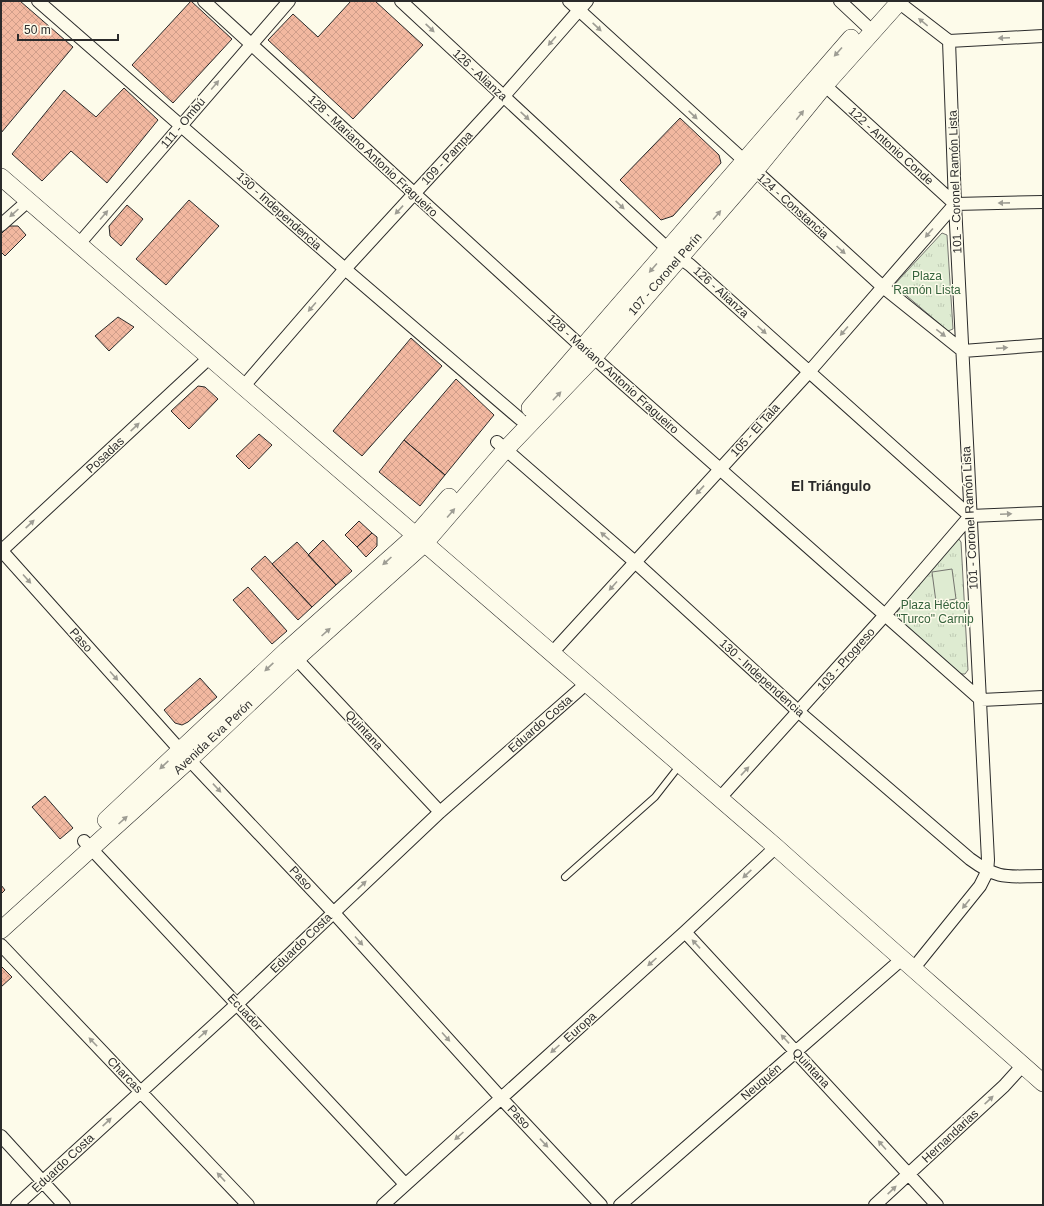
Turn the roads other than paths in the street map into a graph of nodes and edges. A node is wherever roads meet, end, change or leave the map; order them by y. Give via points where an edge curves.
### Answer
1 (38, 1) edge
2 (204, 1) edge
3 (289, 1) edge
4 (401, 1) edge
5 (568, 1) edge
6 (840, 1) edge
7 (895, 1) edge
8 (583, 6) edge
9 (868, 27) junction
10 (1043, 36) edge
11 (949, 41) junction
12 (251, 43) junction
13 (820, 81) junction
14 (503, 97) junction
15 (181, 124) junction
16 (749, 167) junction
17 (1, 177) edge
18 (414, 194) junction
19 (28, 201) junction
20 (1043, 202) edge
21 (955, 204) junction
22 (1, 225) edge
23 (78, 245) junction
24 (674, 254) junction
25 (345, 269) junction
26 (883, 287) junction
27 (1043, 345) edge
28 (963, 351) junction
29 (589, 352) junction
30 (209, 358) junction
31 (809, 372) junction
32 (243, 387) junction
33 (520, 419) junction
34 (501, 446) junction
35 (719, 470) junction
36 (1043, 513) edge
37 (970, 516) junction
38 (420, 539) junction
39 (1, 551) edge
40 (635, 562) junction
41 (885, 615) junction
42 (552, 653) junction
43 (292, 654) junction
44 (586, 683) junction
45 (1043, 697) edge
46 (981, 700) junction
47 (799, 712) junction
48 (185, 755) junction
49 (680, 765) junction
50 (719, 799) junction
51 (440, 812) junction
52 (88, 844) junction
53 (776, 847) junction
54 (986, 872) junction
55 (1043, 876) edge
56 (565, 877) dead end
57 (333, 912) junction
58 (1, 918) edge
59 (1, 930) edge
60 (684, 932) junction
61 (1, 945) edge
62 (908, 964) junction
63 (237, 1004) junction
64 (797, 1052) junction
65 (1022, 1065) junction
66 (1043, 1083) edge
67 (140, 1091) junction
68 (501, 1098) junction
69 (1, 1136) edge
70 (909, 1174) junction
71 (43, 1181) junction
72 (405, 1184) junction
73 (17, 1205) edge
74 (64, 1205) edge
75 (248, 1205) edge
76 (383, 1205) edge
77 (602, 1205) edge
78 (620, 1205) edge
79 (875, 1205) edge
80 (937, 1205) edge

1 - 15 street, 130 - Independencia
2 - 12 street, 128 - Mariano Antonio Fragueiro
3 - 12 street, 111 - Ombú
4 -> 14 street, 126 - Alianza
5 - 8 street, 124 - Constancia
6 - 9 street
7 - 9 main road, 107 - Coronel Perín
11 -> 7 street
8 -> 14 street, 109 - Pampa
8 -> 16 street, 124 - Constancia
9 - 13 main road, 107 - Coronel Perín
10 -> 11 street
11 - 21 street, 101 - Coronel Ramón Lista
15 -> 12 street, 111 - Ombú
12 - 18 street, 128 - Mariano Antonio Fragueiro
13 - 16 main road, 107 - Coronel Perín
13 - 21 street, 122 - Antonio Conde
14 - 18 street, 109 - Pampa
14 -> 24 street, 126 - Alianza
23 -> 15 street, 111 - Ombú
15 - 25 street, 130 - Independencia
16 - 24 main road, 107 - Coronel Perín
16 -> 26 street, 124 - Constancia
17 - 19 main road
18 -> 25 street, 109 - Pampa
18 - 29 street, 128 - Mariano Antonio Fragueiro
19 -> 22 street
19 - 23 main road
20 -> 21 street
21 -> 26 street, 105 - El Tala
21 - 28 street, 101 - Coronel Ramón Lista
23 - 30 main road
24 - 29 main road, 107 - Coronel Perín
24 -> 31 street, 126 - Alianza via 690,265
25 -> 32 street, 109 - Pampa
25 - 33 street, 130 - Independencia
26 -> 28 street, 124 - Constancia
26 -> 31 street, 105 - El Tala
28 -> 27 street
28 - 37 street, 101 - Coronel Ramón Lista
29 - 33 main road, 107 - Coronel Perín
34 -> 29 main road, 107 - Coronel Perín
29 - 35 street, 128 - Mariano Antonio Fragueiro
30 - 32 main road
39 -> 30 street, Posadas
31 - 35 street, 105 - El Tala
31 - 37 street, 126 - Alianza
32 - 38 main road
33 - 34 main road, 107 - Coronel Perín
34 - 38 main road, 107 - Coronel Perín
40 -> 34 street, 130 - Independencia
35 -> 40 street, 105 - El Tala
35 - 41 street, 128 - Mariano Antonio Fragueiro
37 -> 36 street
37 - 41 street, 103 - Progreso
37 - 46 street, 101 - Coronel Ramón Lista
38 - 42 main road
38 - 43 main road, Avenida Eva Perón
39 -> 48 street, Paso
40 -> 42 street, 105 - El Tala
40 - 47 street, 130 - Independencia
41 - 46 street, 128 - Mariano Antonio Fragueiro
41 - 47 street, 103 - Progreso
42 - 44 main road
43 - 48 main road, Avenida Eva Perón
43 - 51 street, Quintana
44 - 49 main road
44 - 51 street, Eduardo Costa
45 - 46 street
46 - 54 street, 101 - Coronel Ramón Lista via 988,846
50 -> 47 street, 103 - Progreso
47 - 54 street, 130 - Independencia
48 - 52 main road, Avenida Eva Perón
48 -> 57 street, Paso
49 - 50 main road
49 - 56 lane via 655,797
50 - 53 main road
57 -> 51 street, Eduardo Costa
52 - 58 main road, Avenida Eva Perón
52 - 59 main road, Avenida Eva Perón
52 - 63 street, Ecuador
53 -> 60 street, Europa
53 - 62 main road
54 - 55 street, 130 - Independencia via 1003,877
54 -> 62 street, 101 - Coronel Ramón Lista via 980,886
57 - 63 street, Eduardo Costa
57 -> 68 street, Paso
64 -> 60 street, Quintana
60 -> 68 street, Europa
67 -> 61 street, Charcas
62 - 64 street, Neuquén
62 - 65 main road
67 -> 63 street, Eduardo Costa
63 - 72 street, Ecuador
70 -> 64 street, Quintana
64 - 78 street, Neuquén
65 - 66 main road
70 -> 65 street, Hernandarias via 1004,1086
71 -> 67 street, Eduardo Costa
75 -> 67 street, Charcas
68 -> 72 street, Europa
68 -> 77 street, Paso
69 - 71 street
79 -> 70 street, Hernandarias
70 - 80 street, Quintana
71 - 73 street, Eduardo Costa
71 - 74 street
72 - 76 street, Europa

